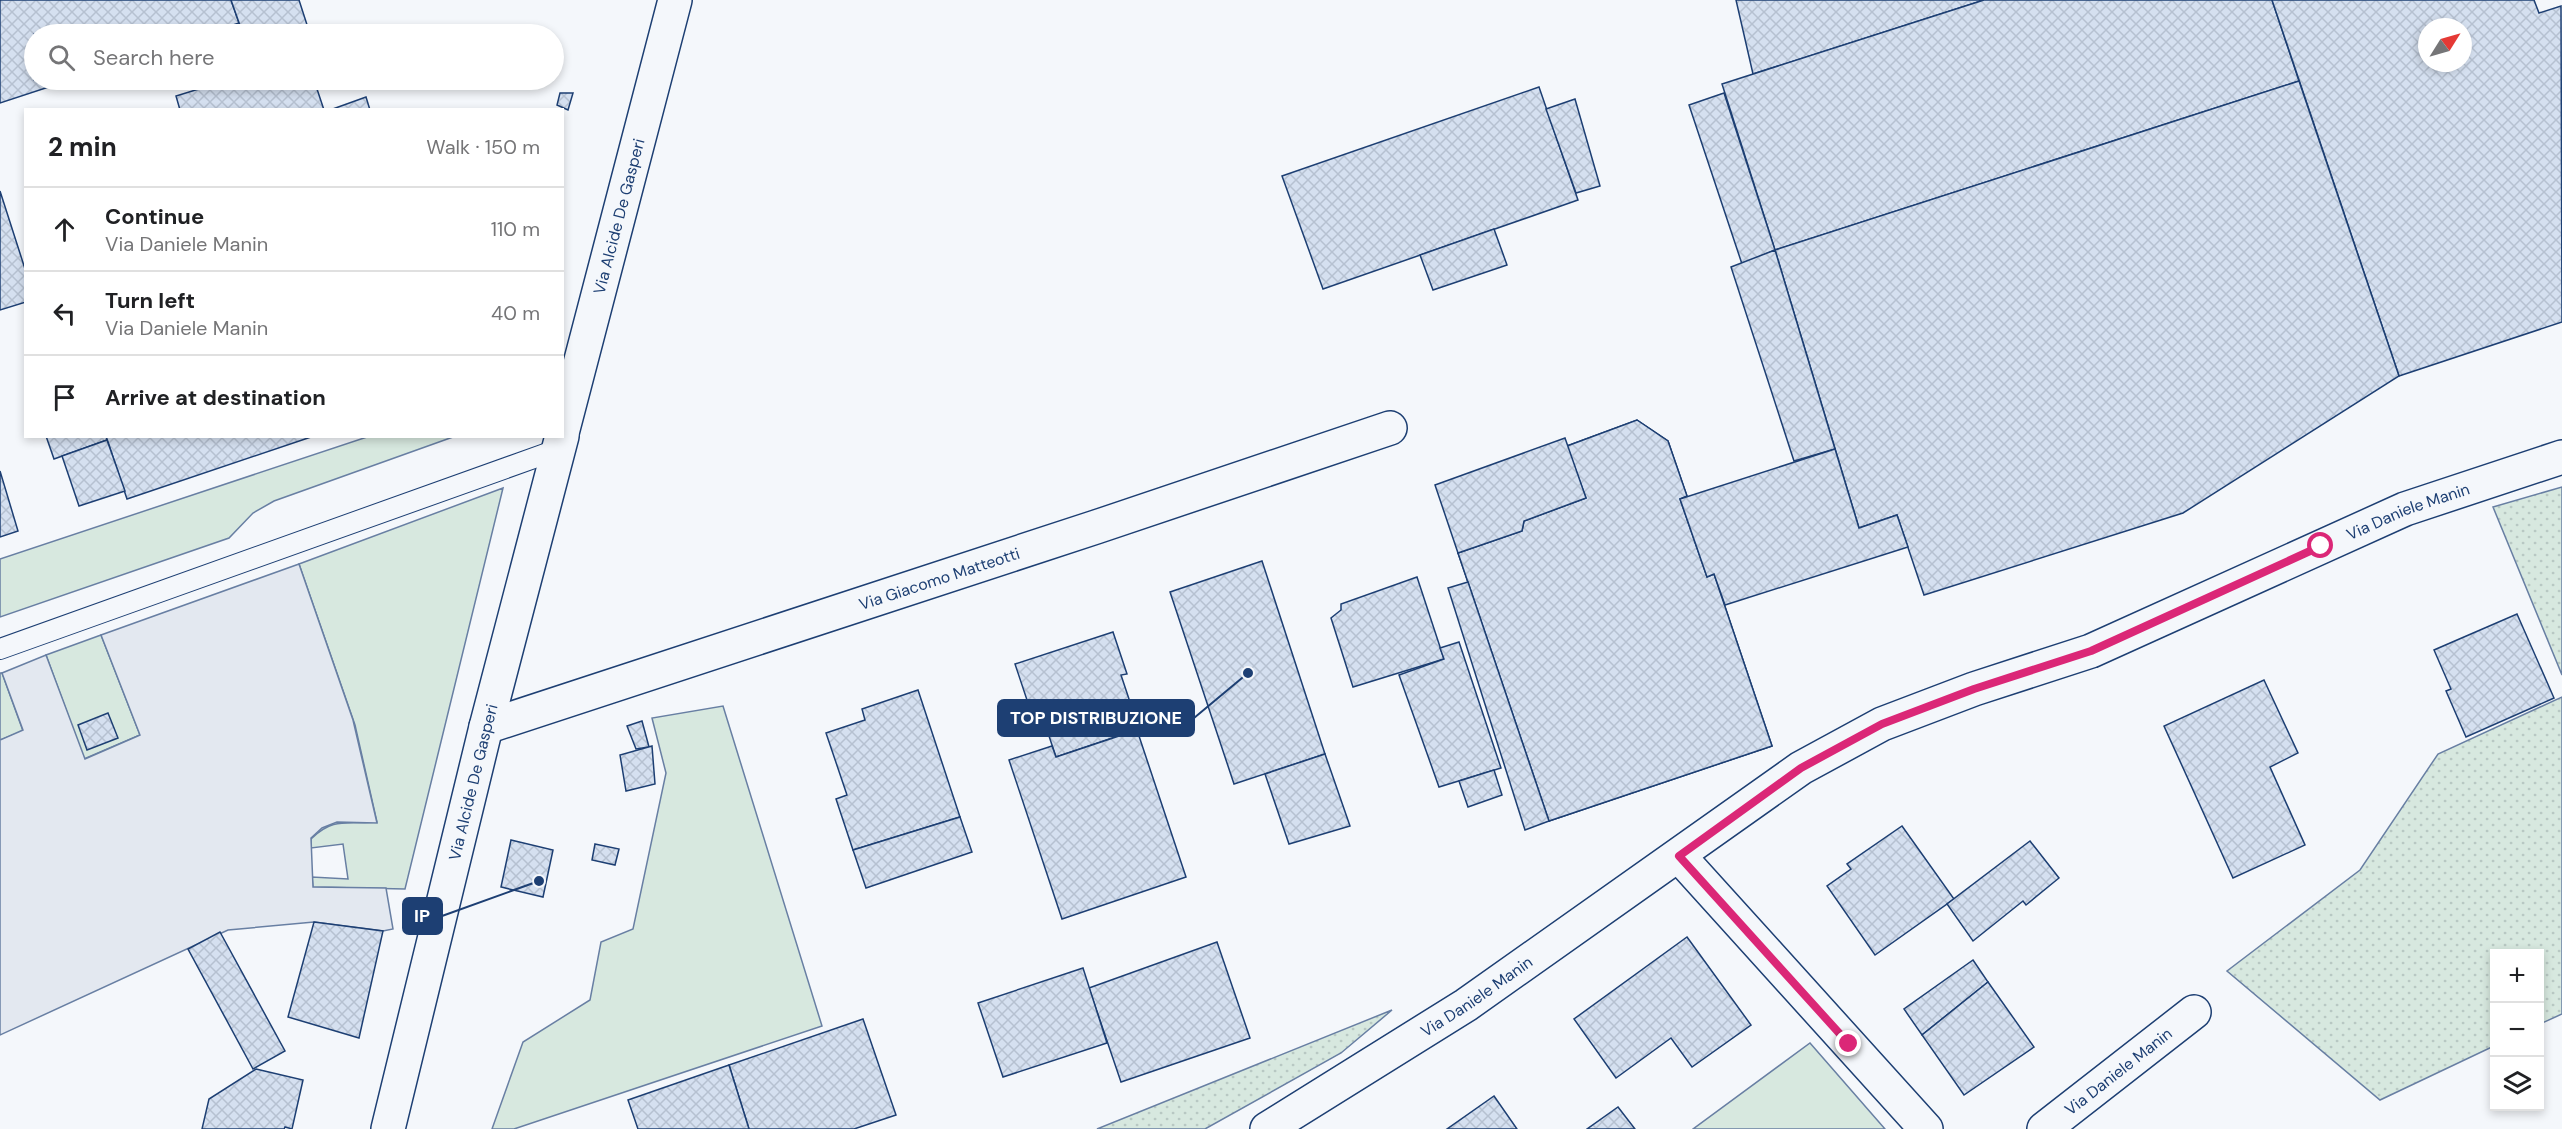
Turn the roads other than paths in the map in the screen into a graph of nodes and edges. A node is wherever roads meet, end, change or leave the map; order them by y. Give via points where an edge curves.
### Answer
1 (675, 0) edge
2 (564, 428) edge
3 (1390, 428) dead end
4 (561, 440) edge
5 (2562, 457) edge
6 (0, 649) edge
7 (486, 727) junction
8 (1679, 856) junction
9 (2194, 1012) dead end
10 (388, 1129) edge
11 (1267, 1129) edge
12 (1926, 1129) edge
13 (2044, 1129) edge

1 - 2 street, Via Alcide De Gasperi
3 - 7 street, Via Giacomo Matteotti
4 - 6 lane
4 - 7 street, Via Alcide De Gasperi
5 - 8 street, Via Daniele Manin via 2405,508 2091,651 1882,724 1801,768
7 - 10 street, Via Alcide De Gasperi
8 - 11 street, Via Daniele Manin via 1466,1005
8 - 12 street
9 - 13 street, Via Daniele Manin

